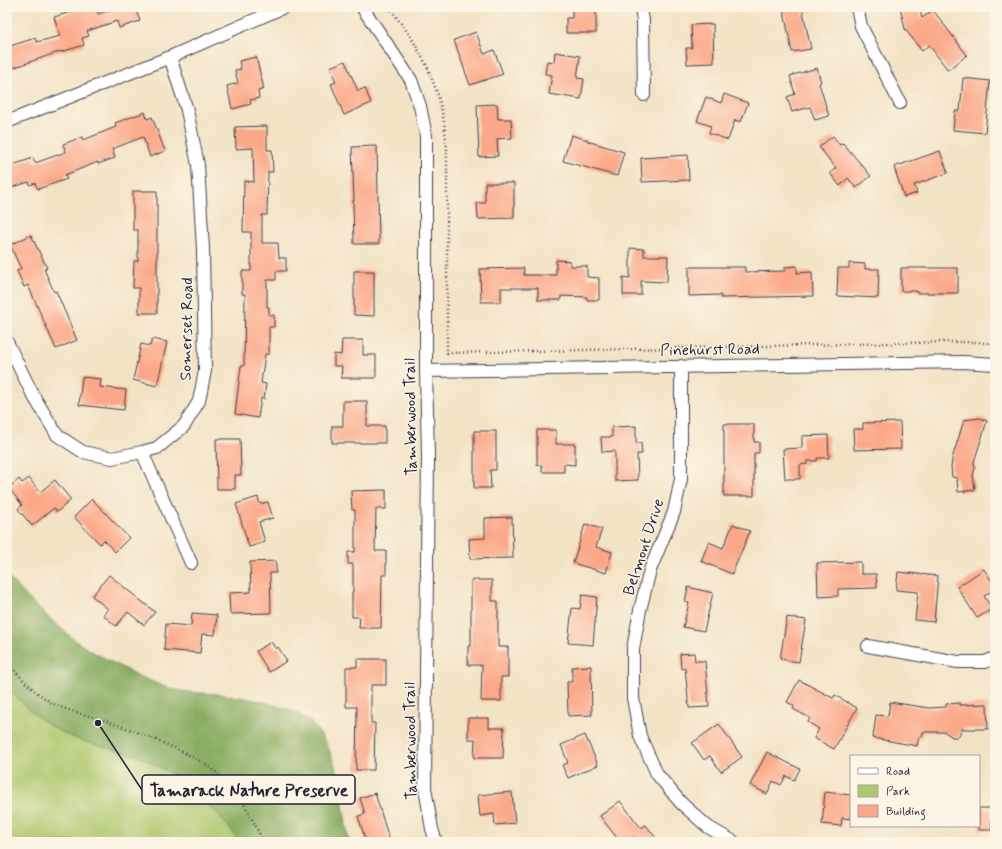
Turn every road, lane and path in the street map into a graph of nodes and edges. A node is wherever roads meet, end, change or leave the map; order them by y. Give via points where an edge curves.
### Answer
1 (284, 7) edge
2 (362, 7) edge
3 (642, 7) edge
4 (857, 7) edge
5 (170, 57) junction
6 (644, 95) dead end
7 (900, 103) dead end
8 (7, 122) edge
9 (7, 342) edge
10 (995, 344) edge
11 (447, 353) dead end
12 (995, 364) edge
13 (681, 366) junction
14 (426, 371) junction
15 (142, 452) junction
16 (190, 562) dead end
17 (868, 646) dead end
18 (995, 658) edge
19 (7, 660) edge
20 (263, 842) edge
21 (436, 842) edge
22 (734, 842) edge

1 - 5 street
2 - 14 street, Tamberwood Trail via 411,80 426,136
3 - 6 street
4 - 7 street via 861,26
5 - 8 street
5 - 15 street, Somerset Road via 187,110 198,165 203,249 205,371 199,401 184,426 157,448
9 - 15 street, Somerset Road via 33,395 57,435 83,452 112,458
10 - 11 path via 945,342
12 - 13 street, Pinehurst Road via 963,362
13 - 14 street, Pinehurst Road
13 - 22 street, Belmont Drive via 681,479 674,512 650,570 640,610 633,649 633,698 640,736 657,774 681,803 708,827
14 - 21 street, Tamberwood Trail via 428,456 425,788
15 - 16 street
17 - 18 street via 958,662 985,662
19 - 20 path via 44,698 147,736 192,755 206,764 239,796

